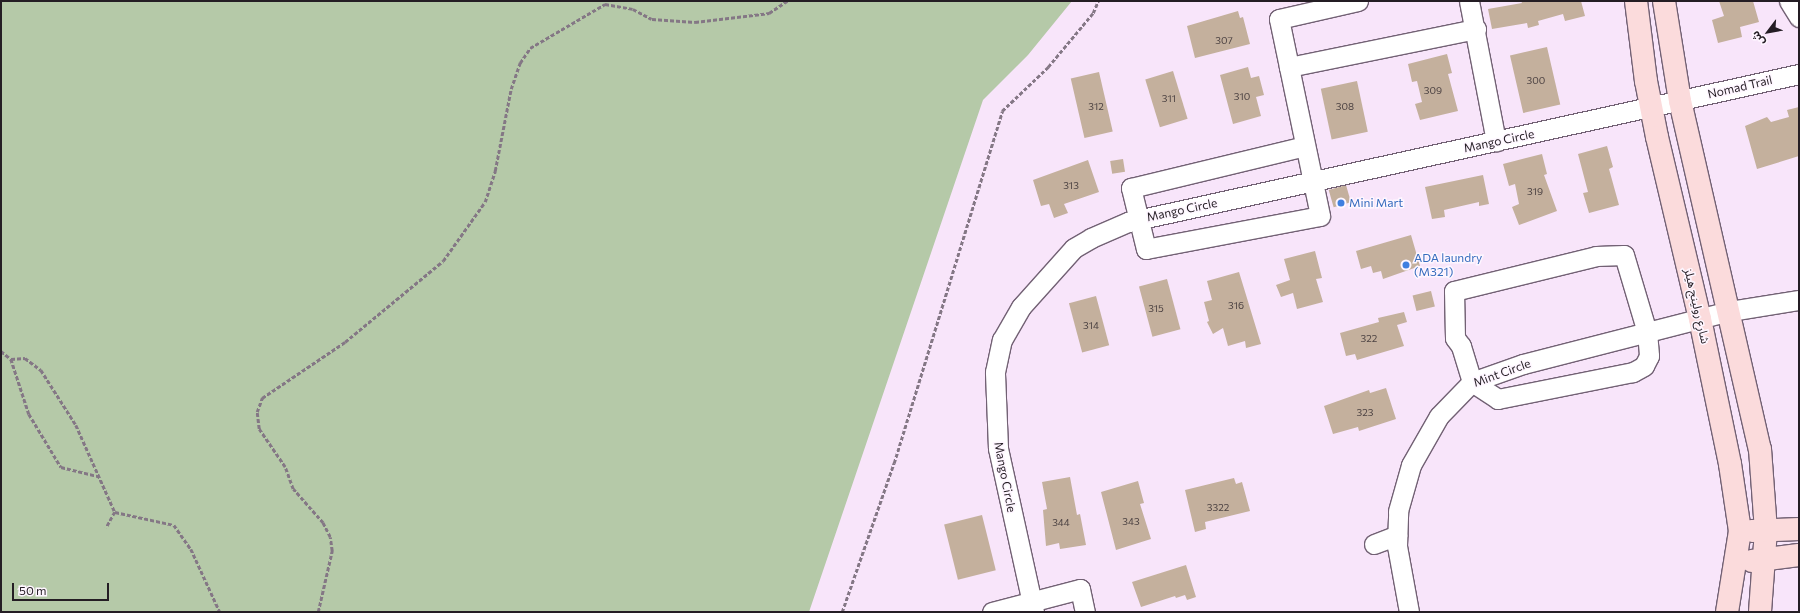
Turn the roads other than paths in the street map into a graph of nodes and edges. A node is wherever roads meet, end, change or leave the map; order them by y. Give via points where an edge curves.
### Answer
1 (1358, 1) edge
2 (1469, 1) edge
3 (1636, 1) edge
4 (1664, 1) edge
5 (1789, 1) edge
6 (1799, 17) edge
7 (1476, 29) junction
8 (1289, 67) junction
9 (1799, 74) edge
10 (1680, 101) junction
11 (1651, 107) junction
12 (1496, 141) junction
13 (1304, 146) junction
14 (1313, 182) junction
15 (1139, 220) junction
16 (1799, 300) edge
17 (1730, 311) junction
18 (1700, 319) junction
19 (1647, 332) junction
20 (1472, 382) junction
21 (1799, 529) edge
22 (1766, 530) junction
23 (1740, 531) junction
24 (1397, 535) junction
25 (1374, 544) dead end
26 (1799, 555) edge
27 (1766, 560) junction
28 (1735, 564) junction
29 (1032, 606) edge
30 (992, 612) edge
31 (1085, 612) edge
32 (1409, 612) edge
33 (1727, 612) edge
34 (1760, 612) edge

1 - 8 street via 1279,19
2 - 7 street
3 - 11 main road, شارع رولينج هيلز
4 - 10 main road
5 - 6 street
7 - 8 street
7 - 12 street
8 - 13 street
9 - 10 street, Nomad Trail
10 - 11 street, Mango Circle
10 - 17 main road
11 - 12 street, Mango Circle
11 - 18 main road, شارع رولينج هيلز
12 - 14 street, Mango Circle
13 - 14 street
13 - 15 street via 1131,188
14 - 15 street, Mango Circle
14 - 15 street via 1320,216 1146,249
15 - 29 street, Mango Circle via 1091,238 1074,248 1021,307 1002,340 995,372 998,448
16 - 17 street
17 - 18 street, Mint Circle
17 - 22 main road via 1760,449
18 - 19 street, Mint Circle
18 - 23 main road, شارع رولينج هيلز via 1730,464
19 - 20 street, Mint Circle via 1523,364
19 - 20 street via 1649,356 1644,366 1633,372 1498,399
19 - 20 street via 1624,255 1596,256 1454,291 1455,338 1461,346
20 - 24 street, Mint Circle via 1439,416 1411,465 1398,511
21 - 22 main road
22 - 23 main road
22 - 27 main road
23 - 28 main road, شارع رولينج هيلز
24 - 25 street
24 - 32 street, Mint Circle
26 - 27 main road
27 - 28 main road
27 - 34 main road
28 - 33 main road, شارع رولينج هيلز
29 - 30 street
29 - 31 street via 1080,589

